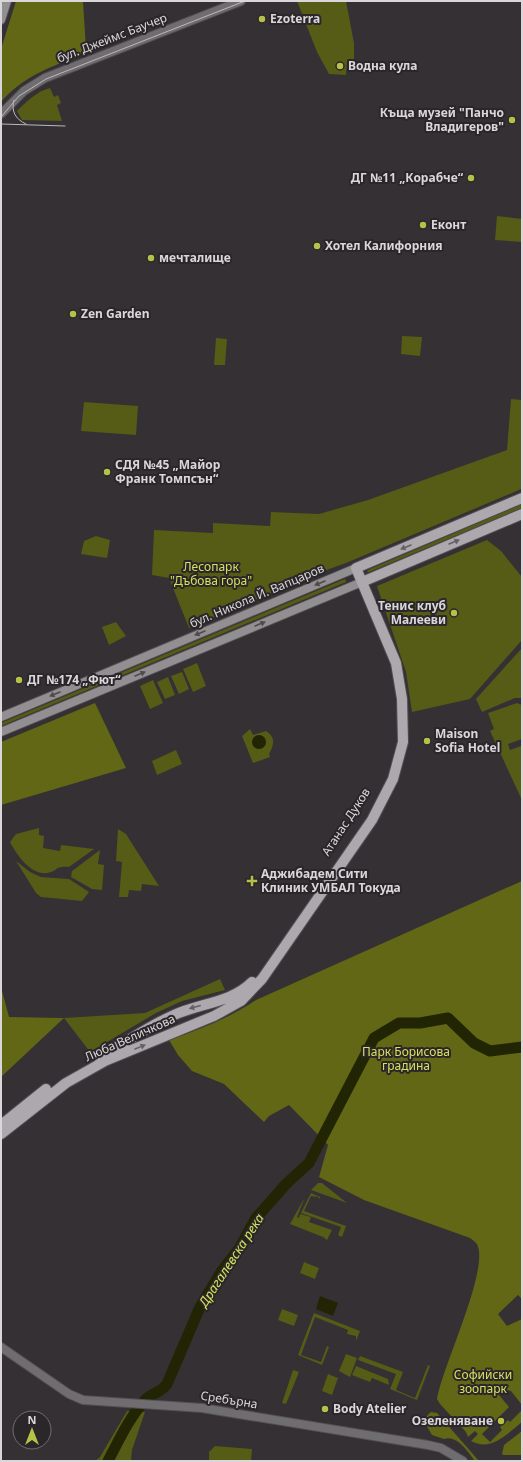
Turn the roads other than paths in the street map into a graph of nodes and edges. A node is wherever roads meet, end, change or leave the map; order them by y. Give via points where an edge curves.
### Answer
1 (7, 1) edge
2 (241, 1) edge
3 (1, 20) edge
4 (1, 114) edge
5 (522, 498) edge
6 (522, 514) edge
7 (356, 568) junction
8 (362, 582) junction
9 (1, 717) edge
10 (402, 726) junction
11 (1, 732) edge
12 (255, 987) joint
13 (232, 996) joint
14 (210, 1003) junction
15 (175, 1014) junction
16 (214, 1016) junction
17 (181, 1029) junction
18 (1, 1125) edge
19 (1, 1134) edge
20 (1, 1347) edge
21 (462, 1461) edge

1 - 3 main road
2 - 4 street, бул. Джеймс Баучер via 45,78 18,96
5 -> 7 main road, бул. Никола Й. Вапцаров
8 -> 6 main road
7 - 8 main road, Атанас Дуков
7 -> 9 main road, бул. Никола Й. Вапцаров
8 - 10 main road, Атанас Дуков via 396,663 402,699
11 -> 8 main road
10 - 12 main road, Атанас Дуков via 403,742 397,767 381,804
10 - 13 main road, Атанас Дуков via 390,770 376,802 253,981
12 - 16 main road, Люба Величкова via 241,1001
13 - 14 main road, Люба Величкова
14 -> 15 main road, Люба Величкова
14 - 16 main road via 218,1008
15 - 17 main road via 172,1025 176,1029
15 - 18 main road, Люба Величкова via 63,1077
16 - 17 main road, Люба Величкова
19 -> 17 main road, Люба Величкова via 57,1089 92,1067
20 - 21 street, Сребърна via 69,1394 83,1400 212,1409 428,1445 449,1452

